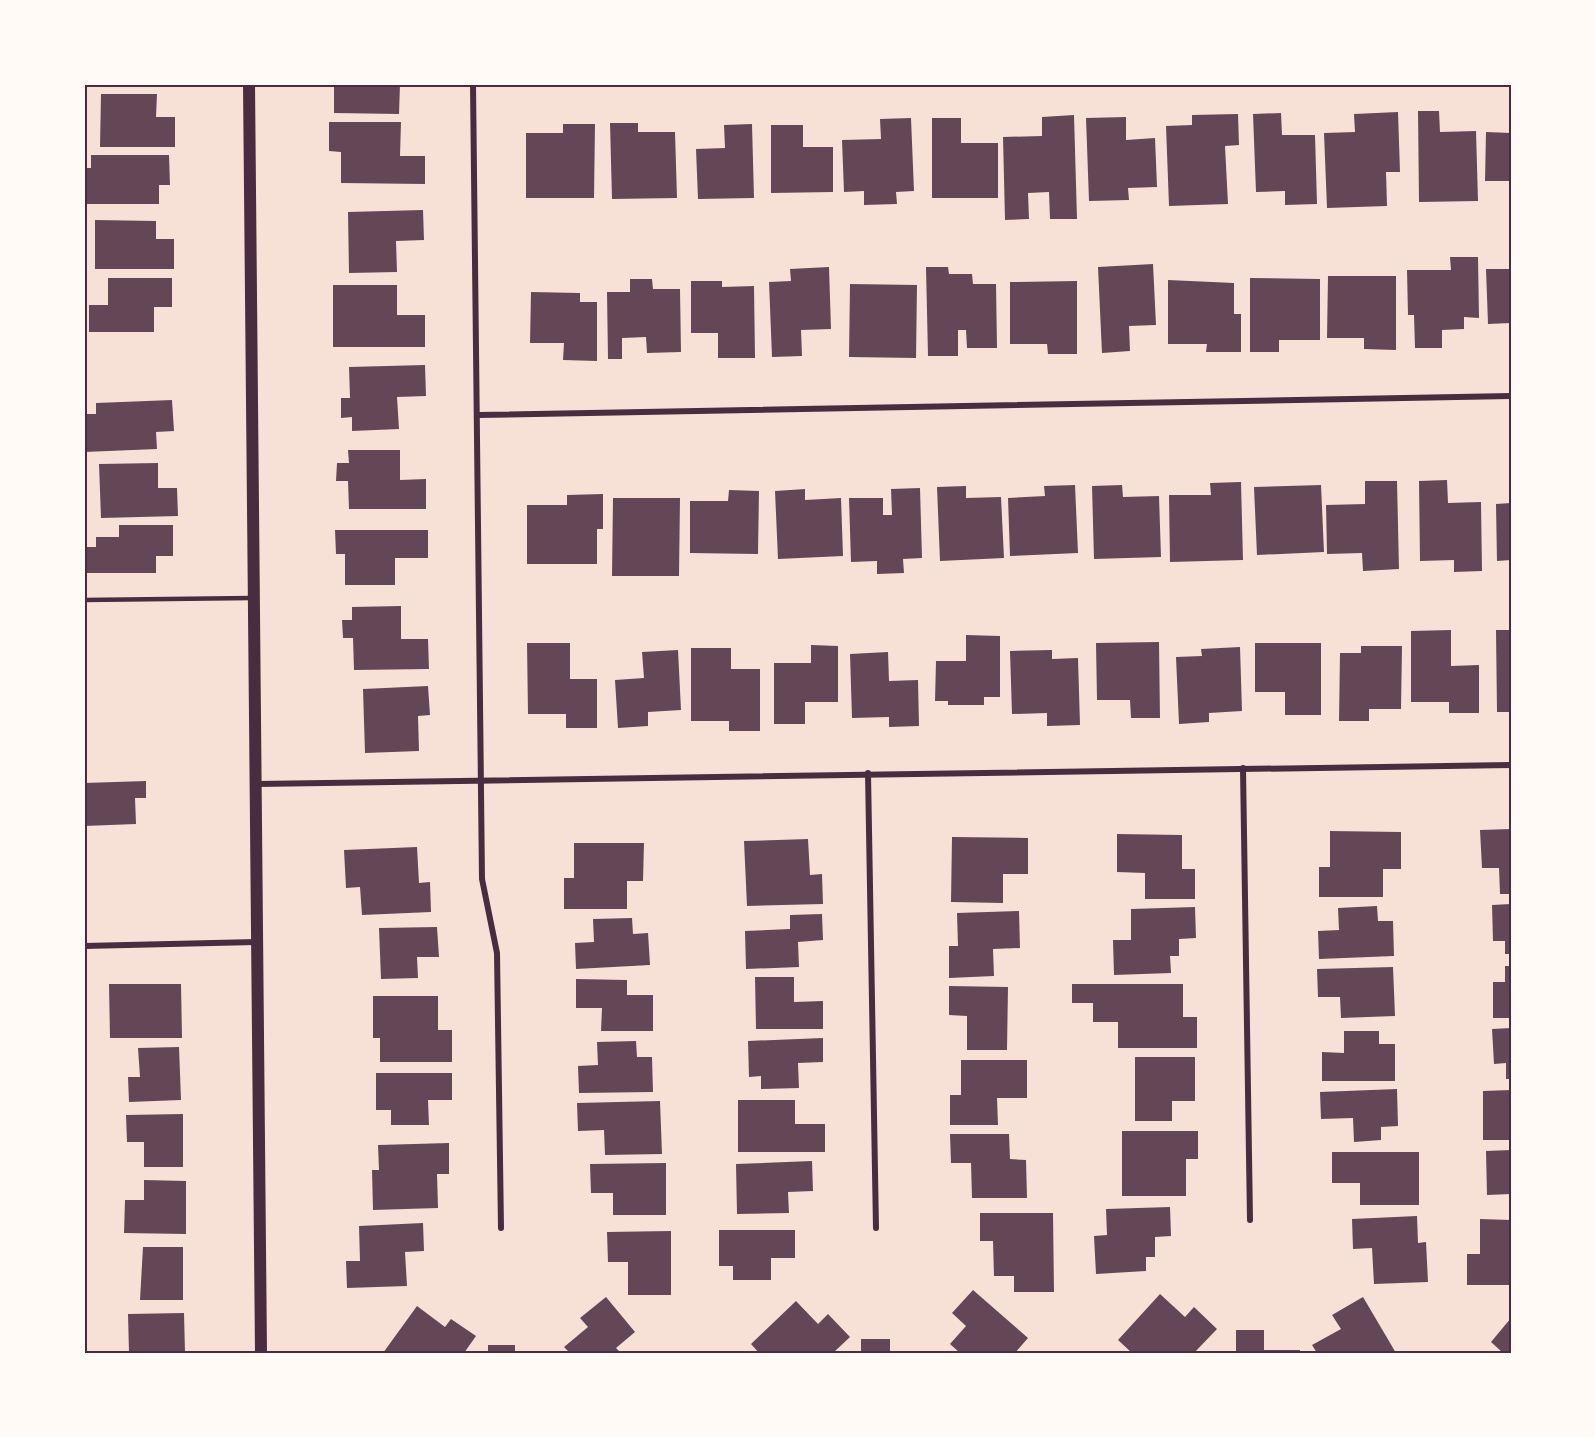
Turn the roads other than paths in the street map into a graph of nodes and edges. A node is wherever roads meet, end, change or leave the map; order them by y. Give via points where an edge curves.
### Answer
1 (249, 84) edge
2 (473, 84) edge
3 (1511, 396) edge
4 (478, 415) junction
5 (255, 597) junction
6 (84, 600) edge
7 (1511, 765) edge
8 (1243, 768) junction
9 (868, 773) junction
10 (482, 782) junction
11 (257, 784) junction
12 (257, 942) junction
13 (84, 946) edge
14 (1250, 1220) dead end
15 (501, 1228) dead end
16 (876, 1228) dead end
17 (261, 1353) edge

1 - 5 main road
2 - 4 street
3 - 4 street
4 - 10 street
5 - 6 lane
5 - 11 main road
7 - 8 street
8 - 9 street
8 - 14 street
9 - 10 street
9 - 16 street
10 - 11 street
10 - 15 street via 482,879 497,953
11 - 12 main road
12 - 13 street
12 - 17 main road

